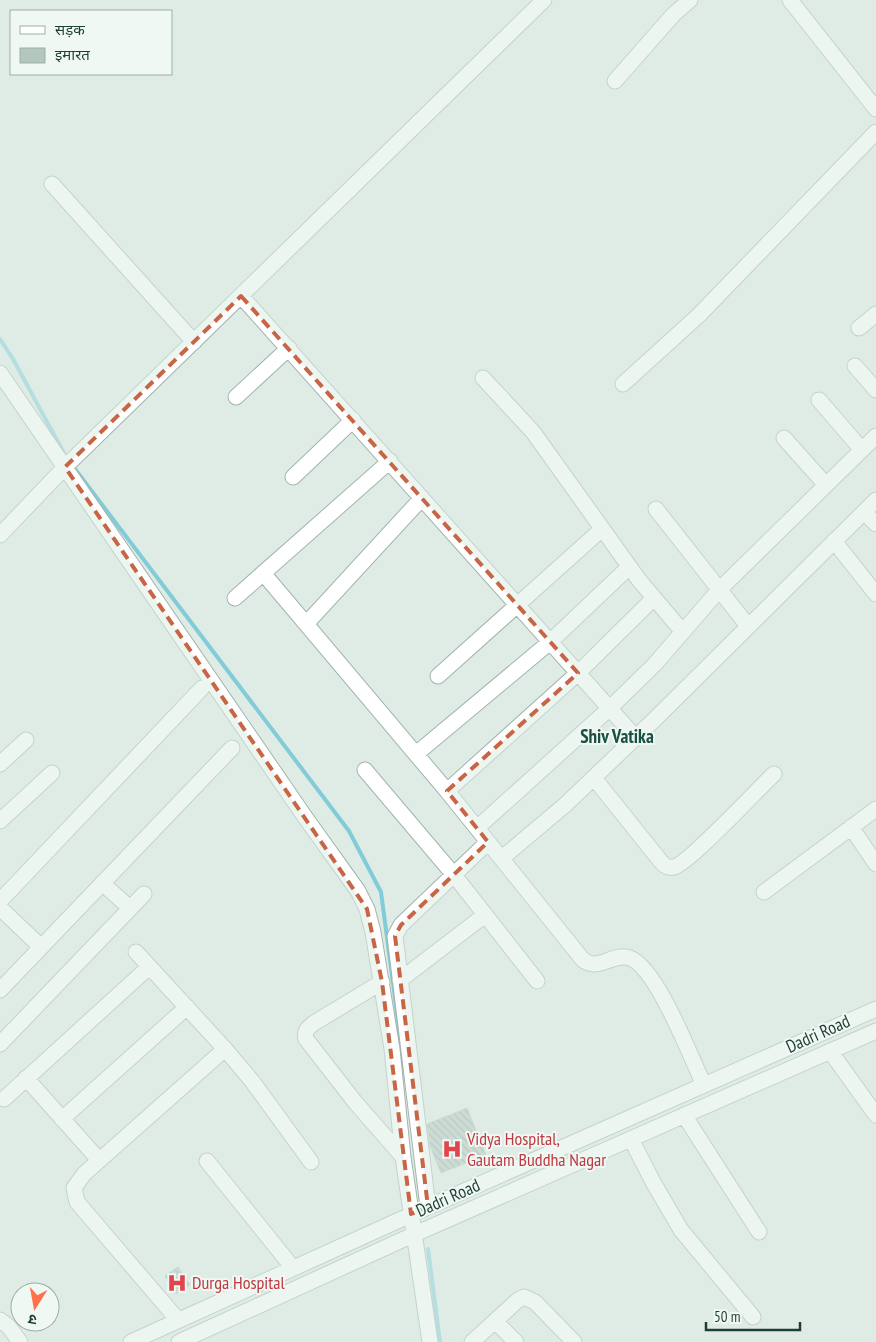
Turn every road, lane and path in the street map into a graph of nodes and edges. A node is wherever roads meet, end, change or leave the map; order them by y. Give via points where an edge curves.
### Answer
1 (544, 0) edge
2 (690, 0) edge
3 (790, 0) edge
4 (615, 81) dead end
5 (876, 109) edge
6 (876, 132) edge
7 (52, 184) dead end
8 (242, 296) junction
9 (876, 314) edge
10 (859, 328) dead end
11 (194, 342) junction
12 (289, 348) junction
13 (855, 366) dead end
14 (0, 373) edge
15 (483, 378) dead end
16 (623, 384) dead end
17 (876, 390) edge
18 (236, 397) dead end
19 (819, 400) dead end
20 (353, 420) junction
21 (876, 436) edge
22 (784, 438) dead end
23 (862, 450) junction
24 (390, 461) junction
25 (69, 464) junction
26 (293, 477) dead end
27 (826, 485) junction
28 (422, 498) junction
29 (876, 500) edge
30 (656, 509) dead end
31 (864, 512) junction
32 (876, 524) edge
33 (602, 529) junction
34 (0, 535) edge
35 (834, 541) junction
36 (629, 567) junction
37 (263, 573) junction
38 (719, 590) junction
39 (876, 594) edge
40 (234, 598) dead end
41 (654, 598) junction
42 (518, 606) junction
43 (306, 624) junction
44 (748, 626) junction
45 (682, 631) junction
46 (550, 642) junction
47 (578, 673) junction
48 (438, 676) dead end
49 (202, 688) dead end
50 (610, 708) junction
51 (636, 738) junction
52 (26, 740) dead end
53 (232, 748) dead end
54 (416, 754) junction
55 (0, 764) edge
56 (365, 770) dead end
57 (52, 773) dead end
58 (774, 774) dead end
59 (594, 778) junction
60 (447, 791) junction
61 (876, 808) edge
62 (0, 821) edge
63 (851, 827) junction
64 (477, 828) junction
65 (488, 842) junction
66 (502, 858) junction
67 (876, 864) edge
68 (454, 875) junction
69 (102, 883) junction
70 (764, 892) dead end
71 (144, 894) dead end
72 (0, 901) edge
73 (0, 908) edge
74 (130, 908) junction
75 (485, 915) junction
76 (41, 947) junction
77 (136, 952) dead end
78 (149, 967) junction
79 (400, 980) junction
80 (537, 981) dead end
81 (382, 982) junction
82 (0, 990) edge
83 (187, 1007) junction
84 (876, 1009) edge
85 (876, 1031) edge
86 (0, 1044) edge
87 (225, 1049) junction
88 (830, 1051) junction
89 (26, 1078) junction
90 (704, 1085) junction
91 (4, 1099) dead end
92 (684, 1115) junction
93 (876, 1115) edge
94 (62, 1118) junction
95 (631, 1139) junction
96 (403, 1157) junction
97 (99, 1160) junction
98 (207, 1161) dead end
99 (311, 1162) dead end
100 (428, 1207) junction
101 (411, 1214) junction
102 (759, 1232) dead end
103 (415, 1234) junction
104 (293, 1268) junction
105 (753, 1317) dead end
106 (0, 1320) edge
107 (178, 1320) junction
108 (495, 1321) junction
109 (20, 1342) edge
110 (131, 1342) edge
111 (179, 1342) edge
112 (430, 1342) edge
113 (472, 1342) edge
114 (516, 1342) edge
115 (574, 1342) edge

1 - 8 street
2 - 4 street
3 - 5 street
6 - 16 street via 699,315
7 - 11 street
8 - 11 street
8 - 12 street
9 - 10 street
11 - 25 street
12 - 18 street
12 - 20 street
13 - 17 street
14 - 25 street
15 - 33 street via 533,432
19 - 23 street
20 - 24 street
20 - 26 street
21 - 23 street
22 - 27 street
23 - 27 street
24 - 28 street
24 - 37 street
25 - 34 street
25 - 81 street via 358,891 367,909
27 - 38 street
28 - 42 street
28 - 43 street
29 - 31 street
30 - 38 street
31 - 32 street
31 - 35 street
33 - 36 street
33 - 42 street
35 - 39 street
35 - 44 street
36 - 41 street
36 - 46 street
37 - 40 street
37 - 43 street
38 - 44 street
38 - 45 street
41 - 45 street
41 - 47 street
42 - 46 street
42 - 48 street
43 - 54 street
44 - 51 street
45 - 50 street
46 - 47 street
46 - 54 street
47 - 50 street
47 - 60 street
49 - 72 street
50 - 51 street
50 - 64 street
51 - 59 street
52 - 55 street
53 - 69 street
54 - 60 street
56 - 68 street
57 - 62 street
58 - 59 street via 684,862 671,868 658,858
59 - 66 street
60 - 64 street
61 - 63 street
63 - 67 street
63 - 70 street
64 - 65 street
65 - 66 street
65 - 68 street
66 - 90 street via 583,960 594,965 623,956 638,964 666,1003
68 - 75 street
68 - 79 street via 397,930 395,945
69 - 74 street
69 - 76 street
71 - 74 street
73 - 76 street
74 - 86 street
75 - 79 street
75 - 80 street
76 - 82 street
77 - 78 street
78 - 83 street
78 - 89 street
79 - 100 street
81 - 96 street
81 - 96 street via 314,1023 305,1034 355,1102
83 - 87 street
83 - 94 street
84 - 90 street, Dadri Road
85 - 88 street, Dadri Road
87 - 97 street
87 - 99 street
88 - 92 street, Dadri Road
88 - 93 street
89 - 91 street
89 - 94 street
90 - 100 street, Dadri Road
92 - 95 street, Dadri Road
92 - 102 street
94 - 97 street
95 - 103 street, Dadri Road
95 - 105 street via 681,1230
96 - 101 street
97 - 107 street via 76,1183 73,1193 76,1202
98 - 104 street
100 - 101 street, Dadri Road
101 - 103 street
101 - 104 street, Dadri Road
103 - 111 street, Dadri Road
103 - 112 street
104 - 107 street, Dadri Road
106 - 109 street
107 - 110 street, Dadri Road
108 - 113 street
108 - 114 street
108 - 115 street via 518,1300 529,1298

